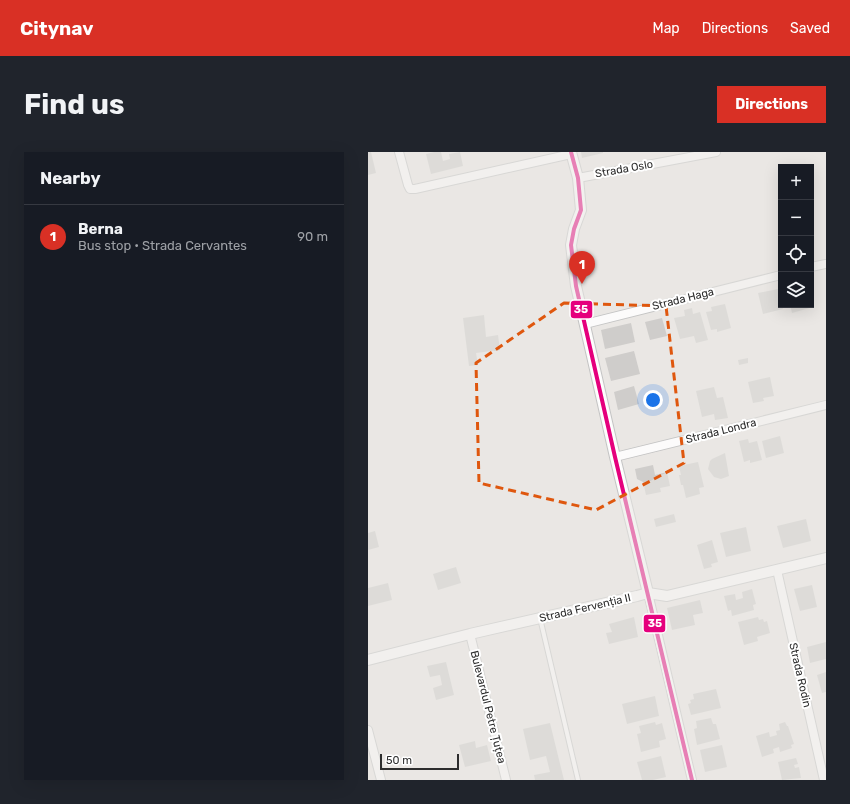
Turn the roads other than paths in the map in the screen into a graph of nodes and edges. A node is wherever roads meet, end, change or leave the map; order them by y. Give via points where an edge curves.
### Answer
1 (400, 152) edge
2 (716, 152) edge
3 (571, 153) edge
4 (578, 178) junction
5 (826, 264) edge
6 (814, 267) edge
7 (778, 276) edge
8 (585, 324) junction
9 (826, 405) edge
10 (615, 457) junction
11 (826, 558) edge
12 (776, 570) junction
13 (648, 593) junction
14 (540, 618) junction
15 (470, 634) junction
16 (368, 660) edge
17 (368, 730) edge
18 (381, 780) edge
19 (506, 780) edge
20 (578, 780) edge
21 (692, 780) edge
22 (824, 780) edge

1 - 3 street via 410,189
2 - 4 street, Strada Oslo
3 - 4 street
4 - 8 street via 581,210 571,244 576,286
5 - 6 street
7 - 8 street, Strada Haga
8 - 10 street
9 - 10 street, Strada Londra
10 - 13 street
11 - 12 street, Strada Fervenția II
12 - 13 street, Strada Fervenția II via 667,596
12 - 22 street, Strada Rodin
13 - 14 street, Strada Fervenția II
13 - 21 street
14 - 15 street, Strada Fervenția II
14 - 20 lane
15 - 16 street, Strada Fervenția II
15 - 19 street, Bulevardul Petre Țuțea
17 - 18 street

